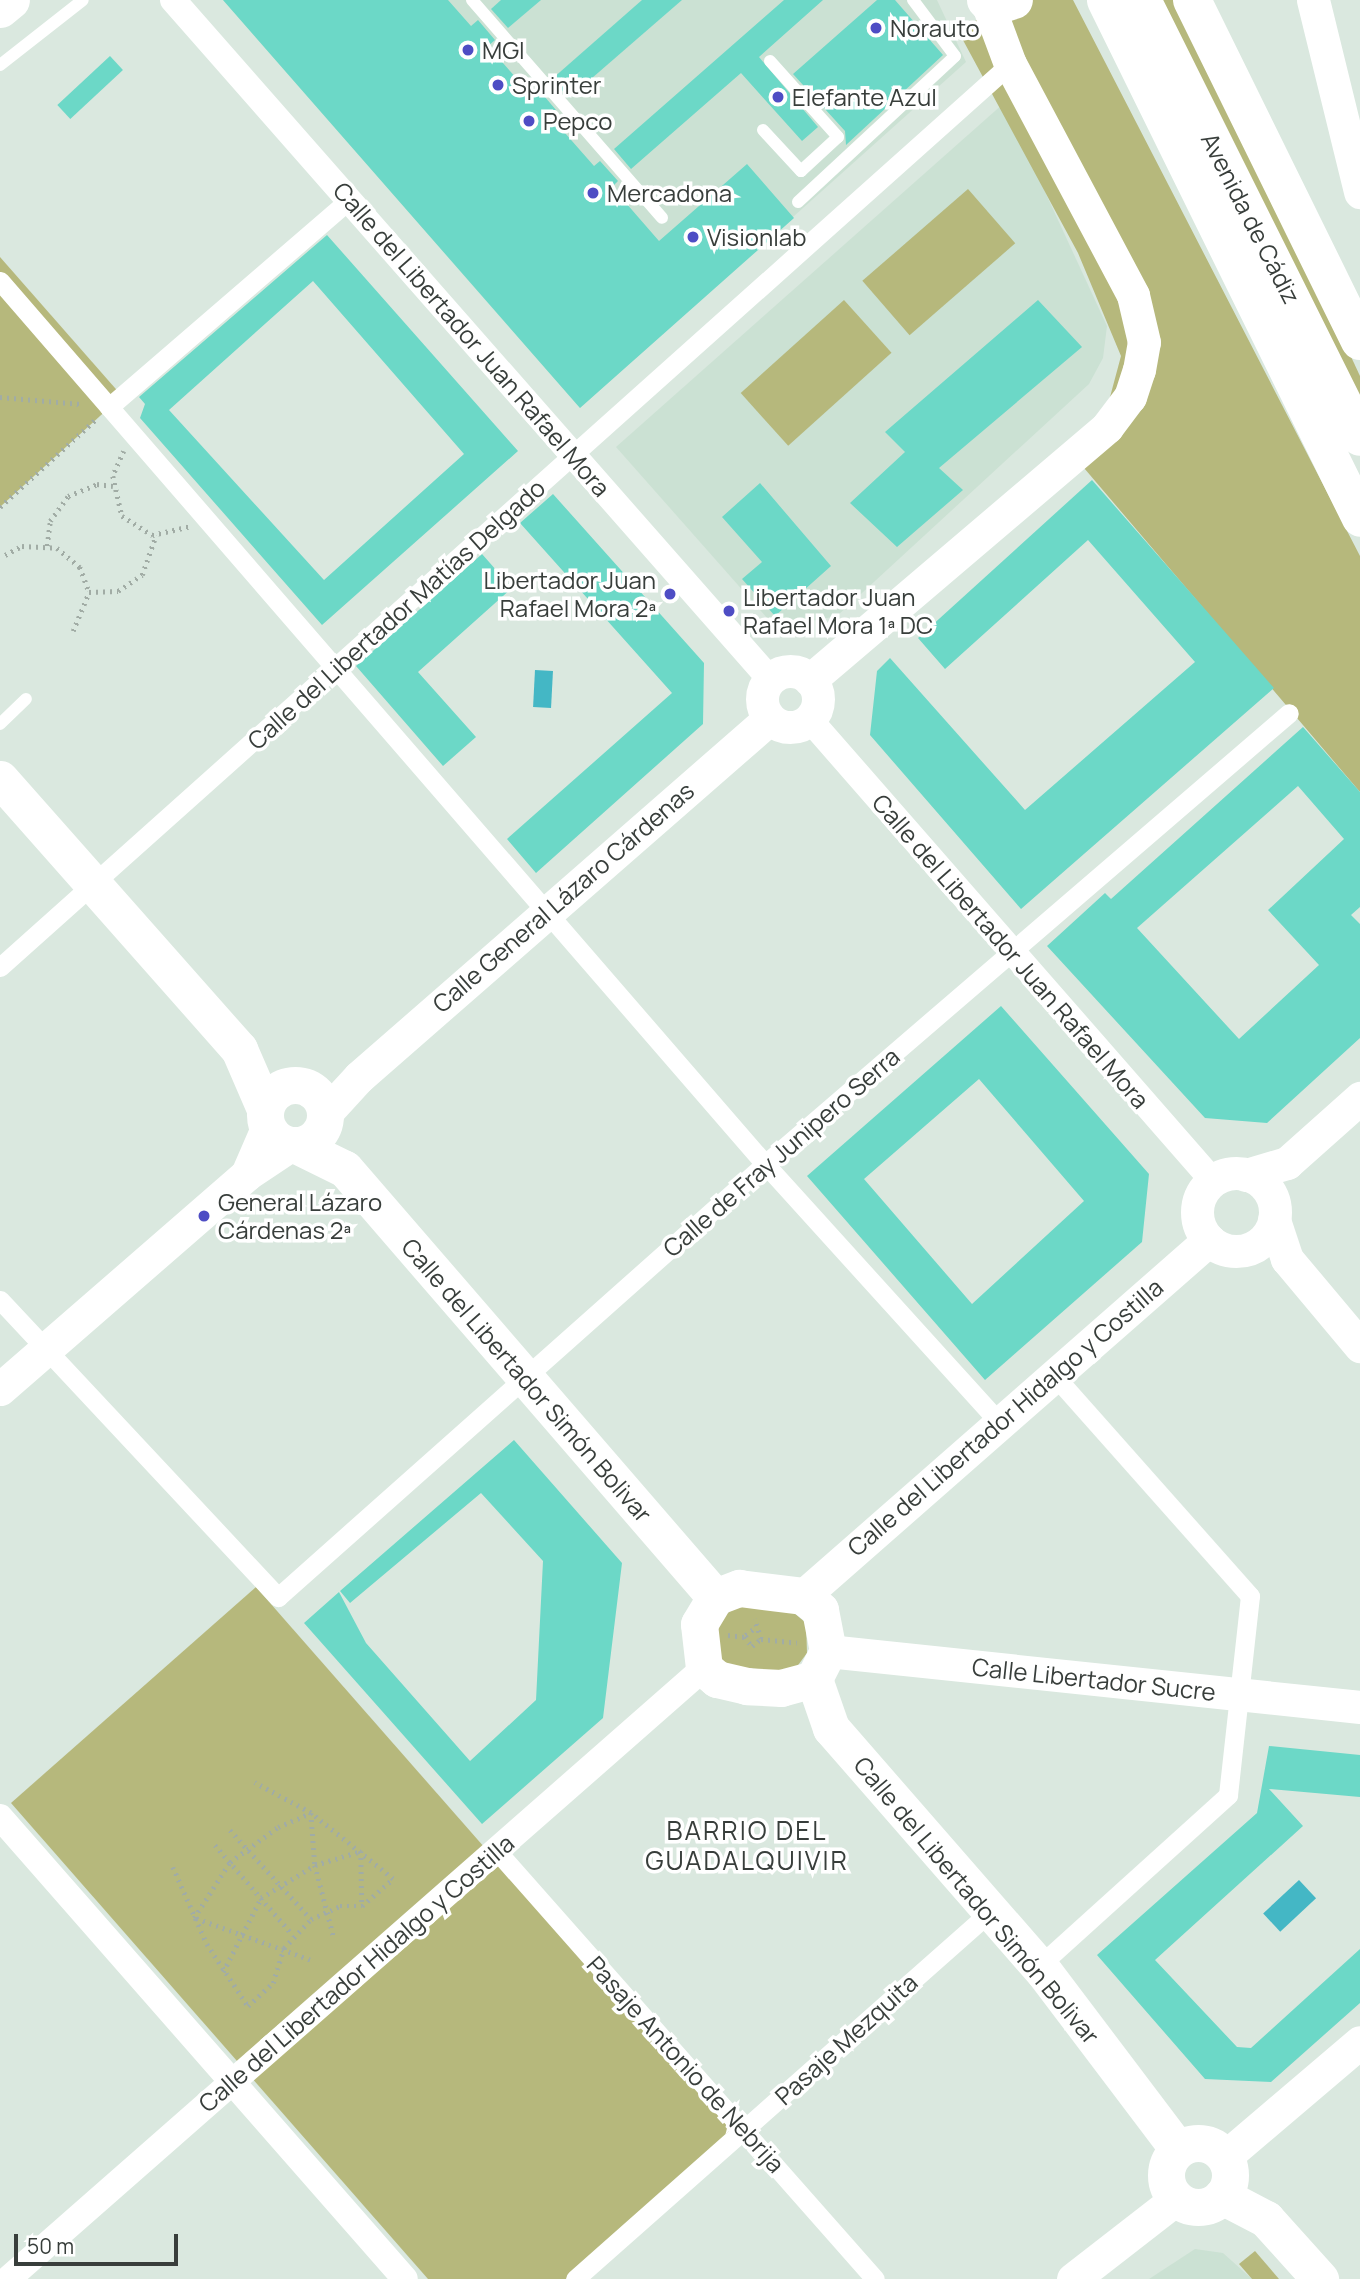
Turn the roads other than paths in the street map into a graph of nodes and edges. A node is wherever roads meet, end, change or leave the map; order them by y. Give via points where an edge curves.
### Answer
1 (11, 0) edge
2 (83, 0) edge
3 (173, 0) edge
4 (472, 0) edge
5 (913, 0) edge
6 (1105, 0) edge
7 (1142, 0) edge
8 (1192, 0) edge
9 (1313, 0) edge
10 (996, 1) edge
11 (0, 9) edge
12 (770, 61) dead end
13 (0, 65) edge
14 (1015, 73) junction
15 (763, 130) dead end
16 (1360, 192) edge
17 (349, 200) junction
18 (799, 202) dead end
19 (662, 218) dead end
20 (0, 281) edge
21 (1360, 341) edge
22 (1280, 355) junction
23 (109, 407) junction
24 (1360, 439) edge
25 (573, 455) junction
26 (1360, 518) edge
27 (335, 668) junction
28 (770, 679) junction
29 (810, 680) junction
30 (26, 699) dead end
31 (1289, 713) dead end
32 (769, 719) junction
33 (810, 720) junction
34 (0, 724) edge
35 (0, 779) edge
36 (93, 884) junction
37 (546, 911) junction
38 (1012, 955) junction
39 (0, 967) edge
40 (1360, 1098) edge
41 (297, 1118) junction
42 (1360, 1118) edge
43 (765, 1164) junction
44 (1246, 1175) junction
45 (1213, 1181) junction
46 (1274, 1211) junction
47 (1209, 1240) junction
48 (1250, 1248) junction
49 (1287, 1259) junction
50 (0, 1300) edge
51 (1360, 1346) edge
52 (44, 1349) junction
53 (1052, 1373) junction
54 (525, 1377) junction
55 (0, 1389) edge
56 (997, 1420) junction
57 (803, 1596) junction
58 (715, 1597) junction
59 (817, 1658) junction
60 (704, 1668) junction
61 (1238, 1694) junction
62 (1360, 1707) edge
63 (4, 1830) edge
64 (496, 1850) junction
65 (990, 1911) junction
66 (1039, 1966) junction
67 (1360, 2042) edge
68 (234, 2080) junction
69 (744, 2129) junction
70 (1178, 2149) junction
71 (1225, 2157) junction
72 (1222, 2196) junction
73 (1176, 2199) junction
74 (8, 2279) edge
75 (405, 2279) edge
76 (575, 2279) edge
77 (875, 2279) edge
78 (1073, 2279) edge
79 (1320, 2279) edge

1 - 11 main road
2 - 13 lane
3 - 17 street, Calle del Libertador Juan Rafael Mora
4 - 19 lane
5 - 18 lane via 955,56
6 - 22 main road, Avenida de Cádiz
7 - 24 main road, Avenida de Cádiz
8 - 21 main road, Avenida de Cádiz
9 - 16 street
10 - 14 street
12 - 15 lane via 838,137 800,171
14 - 25 street, Calle del Libertador Matías Delgado
14 - 29 street via 1133,295 1144,342 1130,397 1107,427
17 - 23 street
17 - 25 street, Calle del Libertador Juan Rafael Mora
20 - 23 street
22 - 24 main road, Avenida de Cádiz via 1331,400
22 - 26 main road, Avenida de Cádiz
23 - 27 street
25 - 27 street, Calle del Libertador Matías Delgado
25 - 28 street, Calle del Libertador Juan Rafael Mora
27 - 36 street, Calle del Libertador Matías Delgado
27 - 37 street
28 - 29 street via 795,671
28 - 32 street via 762,694
29 - 33 street via 818,695
30 - 34 lane
31 - 38 street, Calle de Fray Junipero Serra
32 - 33 street via 794,728
32 - 37 street, Calle General Lázaro Cárdenas
33 - 38 street, Calle del Libertador Juan Rafael Mora
35 - 36 main road
36 - 39 street, Calle del Libertador Matías Delgado
36 - 41 main road
37 - 41 street, Calle General Lázaro Cárdenas via 359,1077
37 - 43 street
38 - 43 street, Calle de Fray Junipero Serra
38 - 45 street, Calle del Libertador Juan Rafael Mora
40 - 44 street via 1287,1163
41 - 52 street, Calle General Lázaro Cárdenas via 247,1174
41 - 54 main road, Calle del Libertador Simón Bolivar
42 - 46 street via 1309,1159
43 - 54 street, Calle de Fray Junipero Serra
43 - 56 street
44 - 45 street
44 - 46 street via 1264,1185
45 - 47 street via 1198,1203
46 - 48 street
46 - 49 street
47 - 48 street via 1228,1250
47 - 53 street, Calle del Libertador Hidalgo y Costilla
48 - 49 street
49 - 51 street
50 - 52 street
52 - 54 street, Calle de Fray Junipero Serra via 278,1597
52 - 55 street, Calle General Lázaro Cárdenas
53 - 56 street, Calle del Libertador Hidalgo y Costilla
53 - 61 street via 1250,1596
54 - 58 main road, Calle del Libertador Simón Bolivar
56 - 57 street, Calle del Libertador Hidalgo y Costilla
57 - 58 main road via 739,1588
57 - 59 main road via 820,1610
58 - 60 main road via 699,1624
59 - 60 main road via 781,1688 717,1679
59 - 61 street, Calle Libertador Sucre
59 - 65 main road, Calle del Libertador Simón Bolivar via 831,1728
60 - 64 street, Calle del Libertador Hidalgo y Costilla
61 - 62 street, Calle Libertador Sucre
61 - 66 street via 1228,1795
63 - 68 street
64 - 68 street, Calle del Libertador Hidalgo y Costilla
64 - 69 street, Pasaje Antonio de Nebrija
65 - 66 main road, Calle del Libertador Simón Bolivar
65 - 69 street, Pasaje Mezquita
66 - 70 main road, Calle del Libertador Simón Bolivar
67 - 71 street
68 - 74 street, Calle del Libertador Hidalgo y Costilla
68 - 75 street
69 - 76 street, Pasaje Mezquita
69 - 77 street, Pasaje Antonio de Nebrija
70 - 71 main road via 1198,2142
70 - 73 main road via 1165,2174
71 - 72 main road via 1230,2177
72 - 73 main road via 1195,2207
72 - 79 main road via 1266,2218
73 - 78 street

